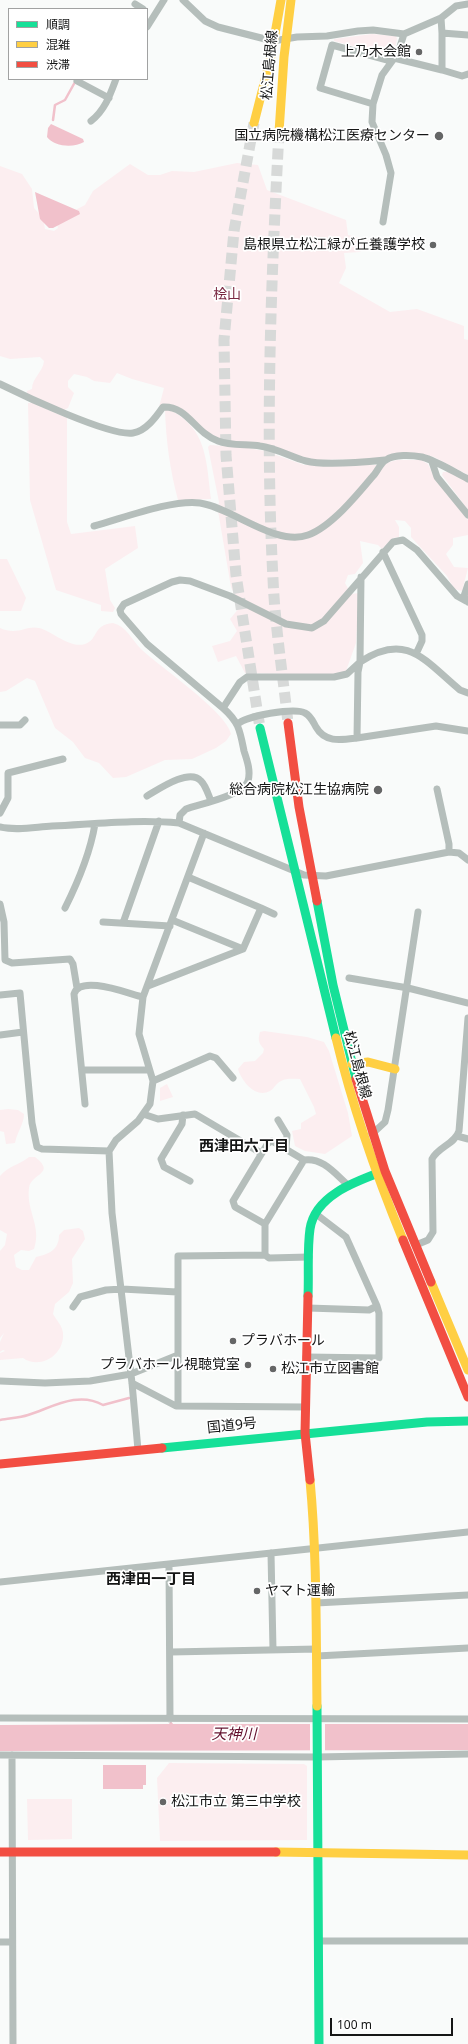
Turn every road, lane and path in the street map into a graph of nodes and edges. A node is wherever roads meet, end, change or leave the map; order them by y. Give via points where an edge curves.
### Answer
1 (164, 0) edge
2 (184, 0) edge
3 (281, 0) edge
4 (292, 0) edge
5 (135, 4) dead end
6 (468, 4) edge
7 (142, 8) edge
8 (148, 12) edge
9 (154, 16) junction
10 (441, 18) junction
11 (148, 26) edge
12 (442, 33) junction
13 (404, 34) junction
14 (468, 35) edge
15 (286, 38) junction
16 (274, 41) junction
17 (392, 60) junction
18 (442, 70) junction
19 (468, 74) edge
20 (116, 80) edge
21 (77, 81) dead end
22 (109, 98) junction
23 (373, 104) junction
24 (91, 121) dead end
25 (254, 123) tunnel mouth
26 (279, 132) tunnel mouth
27 (383, 222) dead end
28 (0, 384) edge
29 (385, 460) junction
30 (432, 462) junction
31 (468, 479) edge
32 (468, 515) edge
33 (94, 526) dead end
34 (383, 552) junction
35 (361, 577) junction
36 (468, 584) edge
37 (467, 602) edge
38 (416, 654) junction
39 (360, 662) junction
40 (468, 693) edge
41 (223, 708) junction
42 (25, 720) dead end
43 (288, 723) tunnel mouth
44 (238, 724) junction
45 (0, 725) edge
46 (260, 728) tunnel mouth
47 (468, 731) edge
48 (357, 738) junction
49 (63, 759) dead end
50 (437, 789) dead end
51 (147, 796) dead end
52 (211, 801) junction
53 (0, 813) edge
54 (159, 821) junction
55 (179, 823) junction
56 (95, 824) junction
57 (0, 827) edge
58 (204, 833) junction
59 (449, 852) junction
60 (468, 860) edge
61 (297, 872) junction
62 (312, 876) junction
63 (188, 877) junction
64 (0, 904) edge
65 (65, 908) dead end
66 (261, 908) junction
67 (418, 912) dead end
68 (274, 914) dead end
69 (103, 922) dead end
70 (123, 923) junction
71 (171, 923) junction
72 (243, 950) junction
73 (349, 978) dead end
74 (148, 986) junction
75 (77, 988) junction
76 (408, 988) junction
77 (0, 995) edge
78 (143, 998) junction
79 (468, 1003) edge
80 (468, 1018) edge
81 (468, 1030) edge
82 (23, 1032) junction
83 (0, 1035) edge
84 (352, 1064) junction
85 (395, 1069) junction
86 (82, 1070) junction
87 (149, 1070) junction
88 (233, 1078) dead end
89 (153, 1081) junction
90 (85, 1104) dead end
91 (143, 1114) junction
92 (183, 1115) junction
93 (278, 1120) dead end
94 (372, 1134) junction
95 (457, 1136) junction
96 (468, 1139) edge
97 (286, 1149) junction
98 (109, 1151) junction
99 (261, 1153) junction
100 (304, 1160) junction
101 (386, 1170) junction
102 (376, 1174) junction
103 (190, 1181) dead end
104 (349, 1186) junction
105 (316, 1214) junction
106 (265, 1224) junction
107 (416, 1246) junction
108 (265, 1255) junction
109 (309, 1257) junction
110 (122, 1289) junction
111 (177, 1292) junction
112 (377, 1306) junction
113 (73, 1307) dead end
114 (308, 1308) junction
115 (178, 1356) junction
116 (306, 1357) junction
117 (468, 1370) edge
118 (131, 1374) junction
119 (0, 1381) edge
120 (132, 1383) junction
121 (468, 1397) edge
122 (178, 1406) junction
123 (305, 1407) junction
124 (468, 1421) edge
125 (305, 1433) junction
126 (138, 1450) junction
127 (0, 1464) edge
128 (468, 1532) edge
129 (314, 1549) junction
130 (271, 1553) junction
131 (169, 1564) junction
132 (0, 1582) edge
133 (468, 1595) edge
134 (316, 1603) junction
135 (468, 1648) edge
136 (273, 1650) junction
137 (171, 1652) junction
138 (317, 1653) junction
139 (0, 1718) edge
140 (170, 1719) junction
141 (317, 1719) junction
142 (468, 1719) edge
143 (468, 1754) edge
144 (0, 1755) edge
145 (12, 1755) junction
146 (317, 1755) junction
147 (0, 1852) edge
148 (13, 1852) junction
149 (318, 1852) junction
150 (468, 1855) edge
151 (319, 1941) junction
152 (468, 1941) edge
153 (0, 1942) edge
154 (12, 1942) junction
155 (13, 2044) edge
156 (319, 2044) edge

1 - 9 street
2 - 16 street via 205,21 218,27
3 - 16 main road, 松江島根線
4 - 15 main road, 松江島根線
5 - 7 street
6 - 10 street via 456,6
8 - 9 street
9 - 11 street
10 - 12 street
10 - 13 street
12 - 14 street
12 - 18 street
13 - 15 street via 374,30
13 - 17 street via 398,53
15 - 16 street
15 - 26 main road, 松江島根線
16 - 25 main road, 松江島根線
17 - 18 street
17 - 23 street via 382,75
17 - 23 street via 332,45 320,88
18 - 19 street via 462,76
20 - 22 street
21 - 22 street
22 - 24 street via 100,115
23 - 27 street via 372,122 391,173
28 - 29 street via 23,396 118,431 132,433 141,430 155,419 163,408 171,407 183,413 204,434 219,442 262,446 308,462 359,463
29 - 30 street via 412,456
29 - 33 street via 341,512 308,535 280,536 215,507 199,503 175,504
30 - 31 street
30 - 32 street via 437,477
34 - 35 street
34 - 37 street via 393,542 403,540 417,550 457,596
34 - 38 street via 422,635
35 - 39 street
35 - 41 street via 324,622 312,628 286,624 230,596 190,581 172,582 124,604 120,610 121,614 142,639
36 - 37 street via 464,596
38 - 39 street via 405,649 392,648 372,654
38 - 40 street via 460,690
39 - 41 street via 347,674 334,677 247,677 240,682
39 - 48 street
41 - 44 street
42 - 45 street via 20,725
43 - 62 main road, 松江島根線 via 299,807
44 - 48 street via 246,718 290,711 302,712 309,716 325,738
44 - 52 street via 249,780 239,791
46 - 61 main road, 松江島根線
47 - 48 street via 436,726
49 - 53 street via 8,773 8,798
50 - 59 street
51 - 52 street via 191,776 203,783
52 - 55 street via 182,811
54 - 55 street
54 - 56 street
54 - 70 street
55 - 58 street
56 - 57 street via 15,829
56 - 65 street via 91,848
58 - 61 street
58 - 63 street
59 - 60 street via 459,853
59 - 62 street via 326,876
61 - 62 street
61 - 102 main road, 松江島根線 via 339,1054
62 - 84 main road, 松江島根線 via 333,985
63 - 66 street
63 - 71 street
64 - 75 street via 4,922 6,962 70,959
66 - 68 street
66 - 72 street
67 - 76 street
69 - 70 street
70 - 71 street
71 - 72 street
71 - 74 street
72 - 74 street
73 - 76 street
74 - 78 street
75 - 78 street via 96,984
75 - 86 street via 74,994
76 - 79 street
76 - 85 street
77 - 82 street via 20,993
78 - 87 street via 139,1034
80 - 81 street
81 - 95 street
82 - 83 street
82 - 98 street via 37,1147
84 - 85 main road via 368,1062
84 - 94 main road, 松江島根線
85 - 94 street via 385,1122
86 - 87 street
86 - 90 street
87 - 89 street
88 - 89 street via 216,1058 210,1056
89 - 91 street via 150,1104
91 - 92 street via 158,1119
91 - 98 street via 116,1140
92 - 99 street via 195,1114
92 - 103 street via 182,1124 161,1159 164,1167
93 - 97 street via 287,1135
94 - 101 main road, 松江島根線
95 - 96 street
95 - 107 street via 437,1151 432,1159 433,1232 428,1240
97 - 99 street via 269,1141
97 - 100 street
98 - 110 street via 111,1206
99 - 106 street via 233,1201 235,1207
100 - 104 street via 321,1162
100 - 106 street
101 - 102 main road
101 - 107 main road, 松江島根線
102 - 104 main road
102 - 121 main road, 松江島根線
104 - 105 main road via 330,1198
105 - 109 main road via 310,1228
105 - 112 street via 346,1237
106 - 108 street
107 - 117 main road, 松江島根線
108 - 109 street via 269,1258
108 - 111 street via 178,1256
109 - 114 main road
110 - 111 street
110 - 113 street via 106,1290 80,1297
110 - 118 street
111 - 115 street
112 - 114 street via 369,1310
112 - 116 street via 380,1313 379,1358
114 - 116 main road
115 - 118 street
115 - 122 street
116 - 123 main road
118 - 119 street via 90,1381
118 - 120 street
120 - 122 street via 164,1402
120 - 126 street
122 - 123 street
123 - 125 main road
124 - 125 main road, 国道9号 via 427,1422
125 - 126 main road, 国道9号
125 - 129 main road
126 - 127 main road, 国道9号
128 - 129 street
129 - 130 street
129 - 134 main road
130 - 131 street
130 - 136 street
131 - 132 street
131 - 137 street
133 - 134 street
134 - 138 main road
135 - 138 street
136 - 137 street
136 - 138 street
137 - 140 street
138 - 141 main road
139 - 140 street
140 - 141 street
141 - 142 street
141 - 146 main road
143 - 146 street
144 - 145 street
145 - 146 street
145 - 148 street
146 - 149 main road
147 - 148 main road
148 - 149 main road
148 - 154 street
149 - 150 main road
149 - 151 main road
151 - 152 street
151 - 156 main road
153 - 154 street
154 - 155 street

